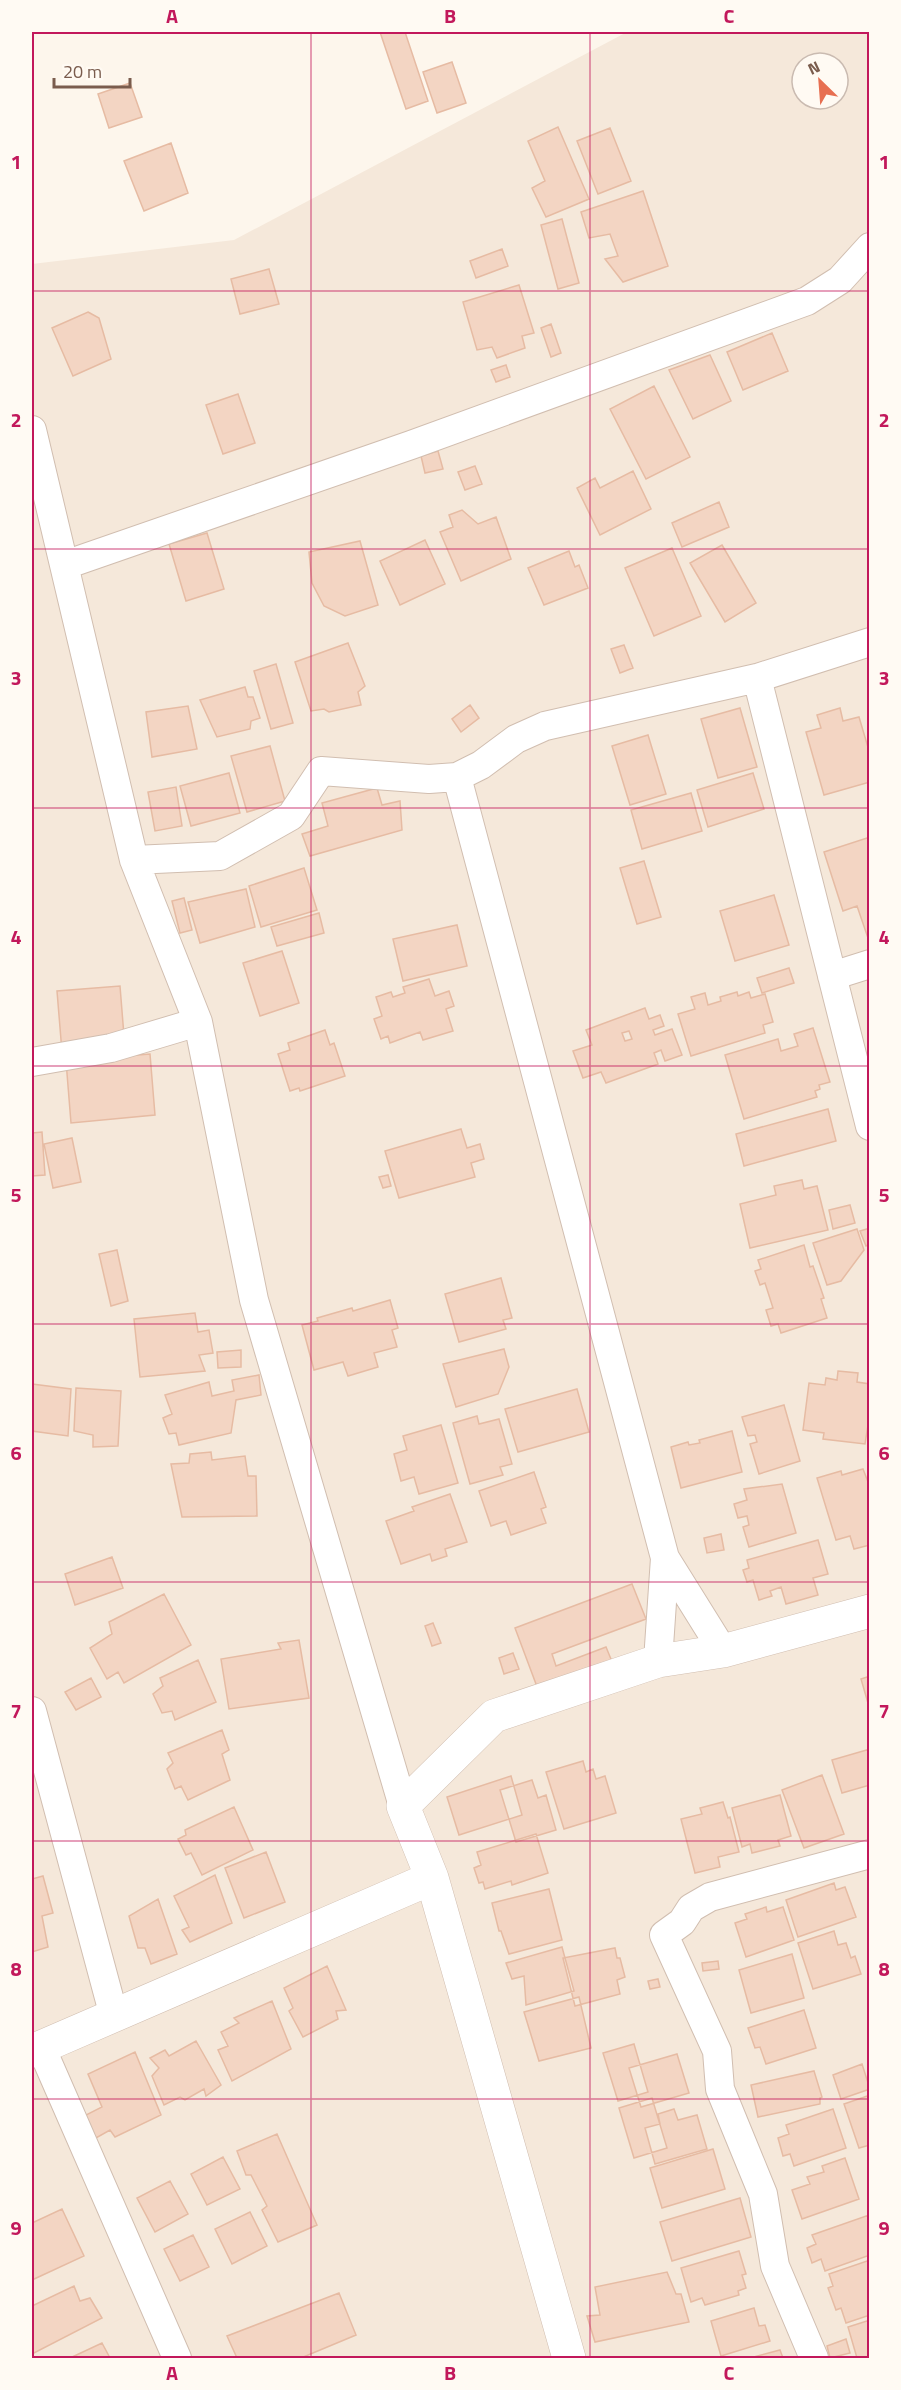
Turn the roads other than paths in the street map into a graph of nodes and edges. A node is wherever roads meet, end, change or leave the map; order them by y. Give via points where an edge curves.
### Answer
1 (870, 247) edge
2 (32, 430) edge
3 (65, 565) junction
4 (870, 642) edge
5 (757, 678) junction
6 (457, 777) junction
7 (134, 860) junction
8 (870, 964) edge
9 (832, 976) junction
10 (198, 1022) junction
11 (32, 1062) edge
12 (870, 1126) edge
13 (665, 1558) junction
14 (870, 1611) edge
15 (723, 1651) junction
16 (658, 1661) junction
17 (32, 1711) edge
18 (403, 1806) junction
19 (870, 1854) edge
20 (432, 1878) junction
21 (114, 2016) junction
22 (36, 2049) edge
23 (177, 2358) edge
24 (569, 2358) edge
25 (814, 2358) edge

1 - 3 street via 840,280 807,301
2 - 3 street
3 - 7 street
4 - 5 street
5 - 6 street via 545,726 516,739
5 - 9 street
6 - 7 street via 429,779 321,771 291,816 220,856
6 - 13 street
7 - 10 street
8 - 9 street
9 - 12 street
10 - 11 street via 111,1048
10 - 18 street via 254,1300
13 - 15 street
13 - 16 street
14 - 15 street
15 - 16 street
16 - 18 street via 494,1716
17 - 21 street
18 - 20 street
19 - 25 street via 710,1898 691,1908 682,1922 664,1935 717,2051 720,2089 763,2194 775,2266
20 - 21 street
20 - 24 street
21 - 22 street
22 - 23 street

